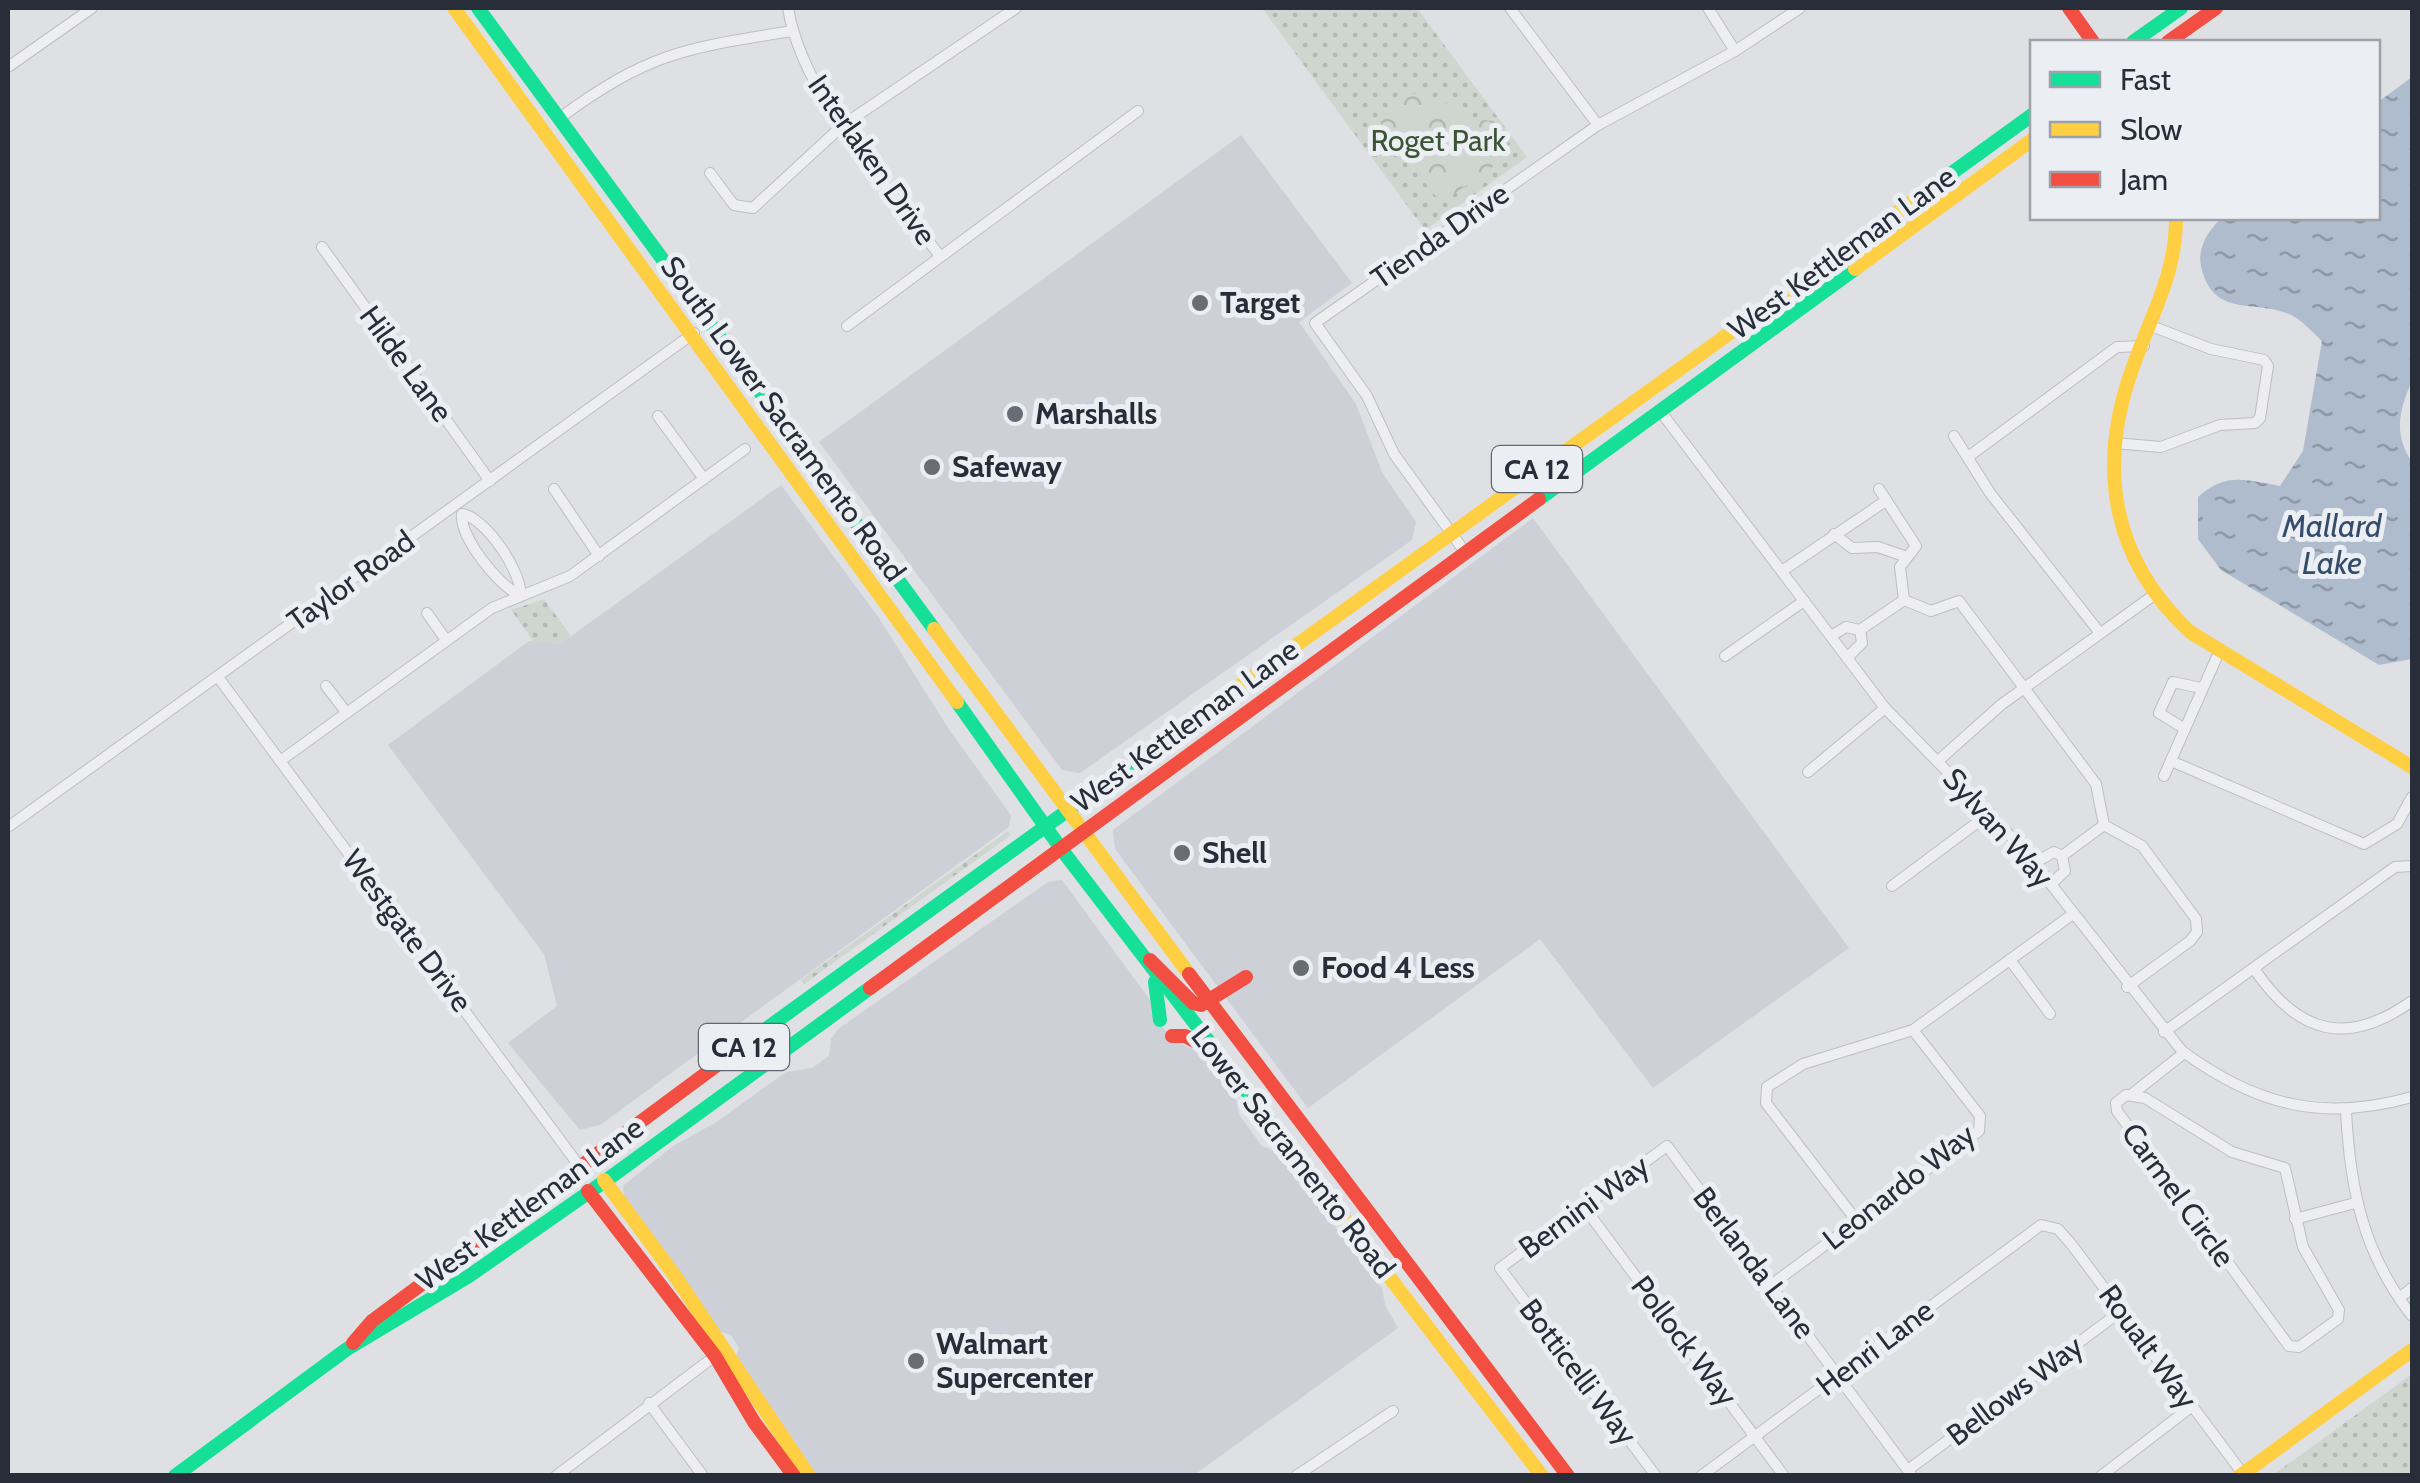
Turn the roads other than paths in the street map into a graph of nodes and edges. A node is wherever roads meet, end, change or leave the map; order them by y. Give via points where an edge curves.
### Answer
1 (92, 8) edge
2 (454, 8) edge
3 (478, 8) edge
4 (788, 8) edge
5 (1016, 8) edge
6 (1510, 8) edge
7 (1708, 8) edge
8 (1800, 8) edge
9 (2069, 8) edge
10 (2181, 8) edge
11 (2216, 8) edge
12 (792, 30) junction
13 (2093, 40) edge
14 (2136, 40) edge
15 (2171, 40) edge
16 (1734, 51) junction
17 (8, 67) edge
18 (1138, 111) dead end
19 (561, 116) junction
20 (2030, 116) edge
21 (844, 125) junction
22 (1598, 125) junction
23 (2030, 141) edge
24 (710, 173) dead end
25 (2176, 220) edge
26 (322, 247) dead end
27 (939, 255) junction
28 (846, 326) dead end
29 (2154, 326) junction
30 (694, 334) junction
31 (2144, 346) junction
32 (743, 364) junction
33 (1660, 412) junction
34 (658, 416) dead end
35 (1954, 436) dead end
36 (2114, 443) junction
37 (745, 449) dead end
38 (1968, 457) junction
39 (704, 479) junction
40 (490, 480) junction
41 (554, 489) dead end
42 (1879, 489) dead end
43 (1884, 502) junction
44 (459, 509) junction
45 (1450, 533) junction
46 (1834, 534) junction
47 (1464, 552) junction
48 (599, 556) junction
49 (1904, 556) junction
50 (504, 557) junction
51 (490, 568) junction
52 (1782, 571) junction
53 (520, 595) junction
54 (2154, 595) junction
55 (1804, 600) junction
56 (1904, 600) junction
57 (428, 613) dead end
58 (1860, 630) junction
59 (2100, 633) junction
60 (1830, 636) junction
61 (446, 640) junction
62 (2220, 650) junction
63 (1725, 656) dead end
64 (1847, 658) junction
65 (218, 677) junction
66 (326, 686) dead end
67 (2201, 688) junction
68 (2023, 689) junction
69 (1886, 708) junction
70 (346, 712) junction
71 (2185, 729) junction
72 (280, 761) junction
73 (1938, 761) junction
74 (2172, 761) junction
75 (2412, 766) edge
76 (1808, 772) dead end
77 (2164, 776) dead end
78 (2412, 797) edge
79 (1068, 811) junction
80 (1990, 813) junction
81 (2104, 825) junction
82 (8, 827) edge
83 (1046, 827) junction
84 (1084, 833) junction
85 (1062, 850) junction
86 (2062, 856) junction
87 (2034, 862) junction
88 (2412, 866) edge
89 (2050, 884) junction
90 (1892, 886) dead end
91 (2073, 914) junction
92 (1141, 955) junction
93 (2010, 960) junction
94 (2255, 970) junction
95 (1246, 977) dead end
96 (2128, 987) junction
97 (1213, 1000) junction
98 (2412, 1001) edge
99 (2050, 1014) dead end
100 (1160, 1020) dead end
101 (1913, 1030) junction
102 (2164, 1032) junction
103 (1172, 1036) dead end
104 (2184, 1053) junction
105 (1220, 1060) junction
106 (2131, 1094) junction
107 (2412, 1097) edge
108 (2346, 1111) junction
109 (1266, 1119) junction
110 (1252, 1129) dead end
111 (1667, 1146) joint
112 (580, 1167) junction
113 (595, 1186) junction
114 (2355, 1203) junction
115 (1584, 1207) junction
116 (1856, 1220) junction
117 (2295, 1220) junction
118 (2049, 1225) joint
119 (1500, 1268) joint
120 (1771, 1285) junction
121 (2412, 1288) edge
122 (2399, 1298) junction
123 (2121, 1311) junction
124 (2412, 1316) edge
125 (347, 1349) junction
126 (2412, 1350) edge
127 (720, 1352) junction
128 (1838, 1376) junction
129 (650, 1403) junction
130 (2192, 1407) junction
131 (1393, 1411) dead end
132 (1755, 1436) junction
133 (1310, 1472) edge
134 (1910, 1473) edge
135 (560, 1474) edge
136 (2242, 1474) edge
137 (175, 1476) edge
138 (703, 1476) edge
139 (794, 1476) edge
140 (809, 1476) edge
141 (1296, 1476) edge
142 (1542, 1476) edge
143 (1568, 1476) edge
144 (1656, 1476) edge
145 (1701, 1476) edge
146 (1784, 1476) edge
147 (2102, 1476) edge

1 - 17 street
2 - 30 main road, South Lower Sacramento Road
3 - 19 main road, South Lower Sacramento Road
4 - 12 street, Interlaken Drive
5 - 21 street
6 - 22 street
7 - 16 street
8 - 16 street, Tienda Drive
9 - 13 main road
10 - 14 main road
11 - 15 main road
12 - 19 street via 655,58
12 - 21 street, Interlaken Drive via 805,67
16 - 22 street, Tienda Drive
18 - 27 street
19 - 32 main road, South Lower Sacramento Road
20 - 45 main road, West Kettleman Lane / CA 12
21 - 24 street via 748,210 730,201
21 - 27 street, Interlaken Drive
22 - 45 street, Tienda Drive via 1315,323
23 - 33 main road, West Kettleman Lane / CA 12
25 - 29 main road via 2176,258
26 - 40 street, Hilde Lane
27 - 28 street
29 - 31 main road
29 - 36 street via 2211,349 2264,360 2260,418 2161,447
30 - 32 main road via 708,332 727,357
30 - 40 street, Taylor Road
30 - 83 main road, South Lower Sacramento Road
31 - 36 main road via 2128,379
31 - 38 street via 2118,346
32 - 79 main road, South Lower Sacramento Road
33 - 47 main road, West Kettleman Lane / CA 12
33 - 52 street, Sylvan Way
34 - 39 street
35 - 38 street
36 - 54 main road via 2112,490 2120,532
37 - 39 street
38 - 59 street
39 - 48 street
40 - 44 street, Taylor Road
41 - 48 street
42 - 43 street
43 - 46 street
43 - 49 street via 1916,546
44 - 50 street via 498,541
44 - 51 street via 477,556
44 - 65 street, Taylor Road
45 - 47 street, Tienda Drive
45 - 79 main road, West Kettleman Lane / CA 12
46 - 49 street via 1852,548
46 - 52 street
47 - 84 main road, West Kettleman Lane / CA 12
48 - 53 street via 562,580
49 - 56 street via 1898,579
50 - 51 street
50 - 53 street via 522,580
51 - 53 street via 505,590
52 - 55 street, Sylvan Way
53 - 61 street
54 - 59 street
54 - 62 main road via 2192,634
55 - 60 street, Sylvan Way
55 - 63 street
56 - 58 street
56 - 68 street via 1931,611 1959,601
57 - 61 street
58 - 60 street via 1846,627
58 - 64 street via 1862,643
59 - 68 street
60 - 64 street, Sylvan Way
61 - 70 street
62 - 67 street
62 - 75 main road
64 - 69 street, Sylvan Way
65 - 72 street, Westgate Drive
65 - 82 street, Taylor Road
66 - 70 street
67 - 71 street
67 - 71 street via 2173,682 2160,713
68 - 73 street
68 - 81 street via 2096,784
69 - 73 street, Sylvan Way
69 - 76 street
70 - 72 street
71 - 74 street
72 - 112 street, Westgate Drive
73 - 80 street, Sylvan Way
74 - 77 street
74 - 78 street via 2364,844 2397,824
79 - 83 main road, West Kettleman Lane / CA 12
79 - 84 main road, South Lower Sacramento Road
80 - 87 street, Sylvan Way
80 - 90 street
81 - 86 street
81 - 96 street via 2142,846 2198,927 2190,941
83 - 85 main road, Lower Sacramento Road
83 - 112 main road, West Kettleman Lane / CA 12
84 - 85 main road, West Kettleman Lane / CA 12
84 - 97 main road, Lower Sacramento Road
85 - 92 main road, Lower Sacramento Road
85 - 113 main road, West Kettleman Lane / CA 12
86 - 87 street via 2054,852
86 - 89 street via 2065,871
87 - 89 street, Sylvan Way
88 - 94 street via 2395,868
89 - 91 street, Sylvan Way
91 - 93 street
91 - 96 street, Sylvan Way
92 - 97 main road via 1158,964 1192,1003
92 - 100 main road via 1157,986
92 - 105 main road, Lower Sacramento Road
93 - 99 street
93 - 101 street
94 - 98 street via 2280,1006 2326,1028 2383,1020
94 - 102 street
95 - 97 main road
96 - 102 street, Sylvan Way
97 - 143 main road, Lower Sacramento Road
101 - 116 street, Leonardo Way via 1982,1125
101 - 116 street via 1803,1064 1764,1094
102 - 104 street, Sylvan Way
103 - 105 main road via 1194,1040
104 - 106 street
104 - 108 street, Sylvan Way via 2277,1102
105 - 109 main road, Lower Sacramento Road
106 - 117 street, Carmel Circle via 2232,1152 2285,1168
106 - 117 street, Carmel Circle via 2116,1104 2117,1111 2294,1348 2338,1319 2339,1310 2312,1270
107 - 108 street, Sylvan Way
108 - 114 street
109 - 110 main road
109 - 142 main road, Lower Sacramento Road
111 - 115 street, Bernini Way
111 - 120 street, Berlanda Lane
112 - 113 main road, Westgate Drive
112 - 125 main road, West Kettleman Lane / CA 12 via 372,1321
113 - 125 main road, West Kettleman Lane / CA 12 via 469,1276
113 - 127 main road, Westgate Drive
114 - 117 street
114 - 122 street via 2379,1268
115 - 119 street, Bernini Way
115 - 132 street, Pollock Way
116 - 120 street, Leonardo Way
118 - 123 street, Roualt Way via 2072,1244
118 - 128 street, Henri Lane via 2033,1230
119 - 144 street, Botticelli Way
120 - 128 street, Berlanda Lane
121 - 122 street
122 - 124 street
123 - 130 street, Roualt Way
123 - 134 street, Bellows Way
125 - 137 main road, West Kettleman Lane / CA 12
126 - 136 main road
127 - 129 street
127 - 139 main road
127 - 140 main road
128 - 132 street, Henri Lane
128 - 134 street, Berlanda Lane
129 - 135 street
129 - 138 street
130 - 136 street, Roualt Way
130 - 147 street
131 - 133 street
132 - 145 street, Henri Lane
132 - 146 street, Pollock Way
133 - 141 street

